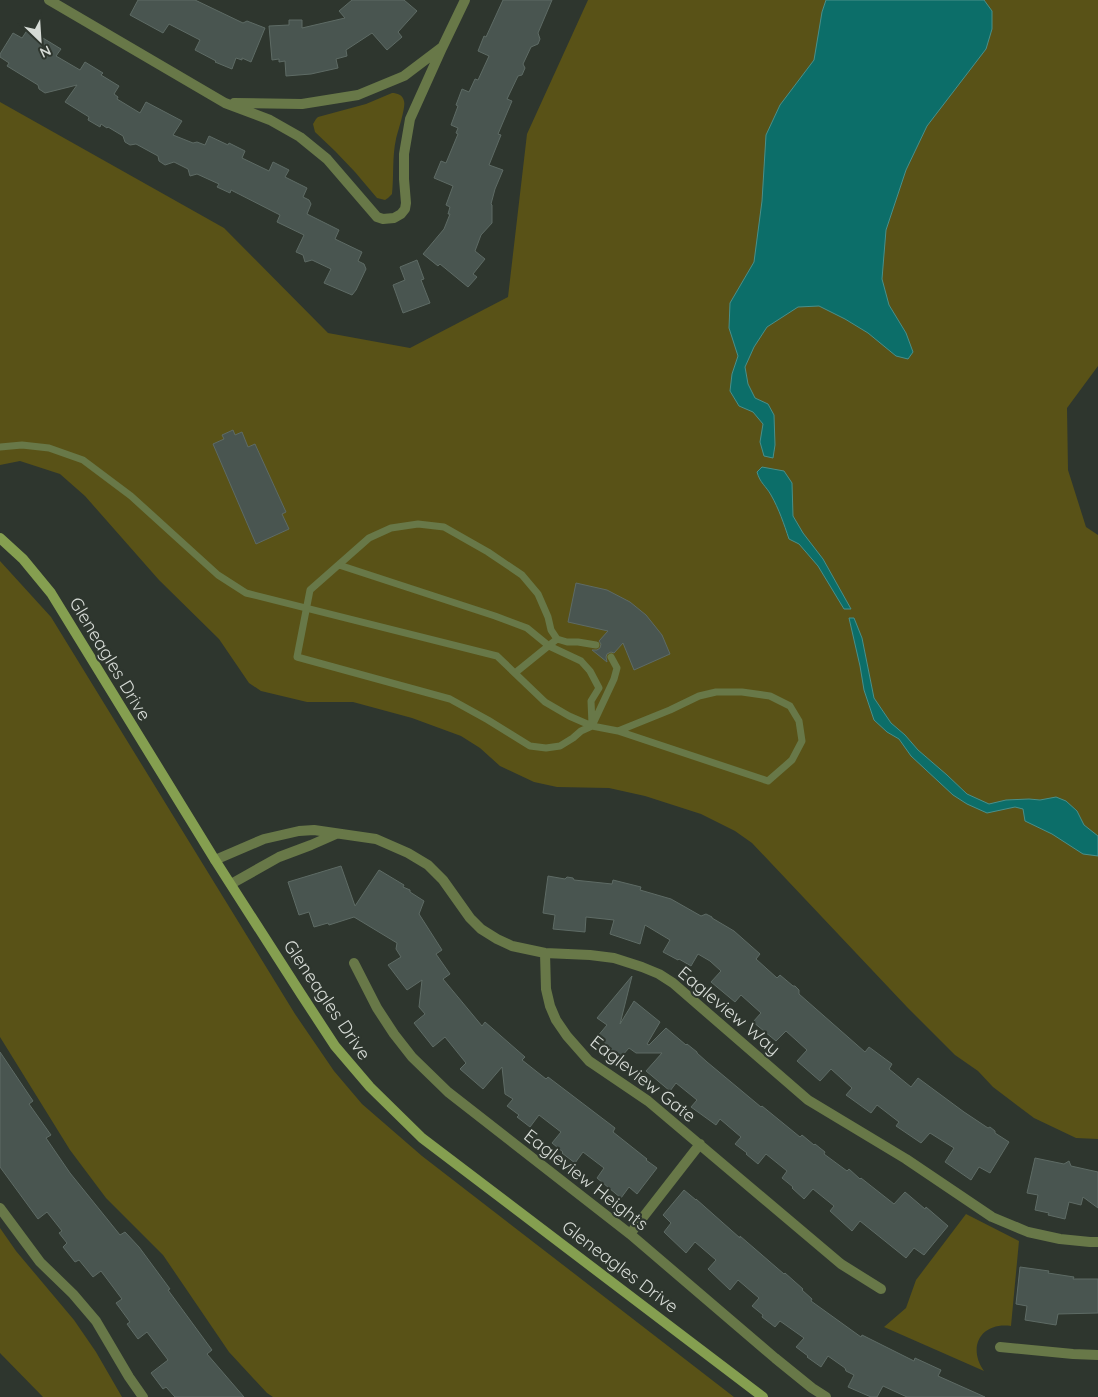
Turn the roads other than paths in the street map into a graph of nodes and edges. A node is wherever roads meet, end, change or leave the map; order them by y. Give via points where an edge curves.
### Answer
1 (49, 0) edge
2 (465, 0) edge
3 (442, 48) junction
4 (226, 103) junction
5 (0, 447) edge
6 (0, 538) edge
7 (339, 565) junction
8 (306, 608) junction
9 (557, 639) junction
10 (596, 645) dead end
11 (549, 646) junction
12 (611, 657) dead end
13 (515, 673) junction
14 (592, 726) junction
15 (618, 731) junction
16 (336, 833) junction
17 (215, 860) junction
18 (231, 884) junction
19 (545, 953) junction
20 (354, 963) dead end
21 (700, 1144) junction
22 (0, 1208) edge
23 (630, 1234) junction
24 (1098, 1242) edge
25 (881, 1289) dead end
26 (1000, 1347) dead end
27 (1098, 1355) edge
28 (143, 1397) edge
29 (763, 1397) edge
30 (826, 1397) edge

1 - 4 street
2 - 3 street
3 - 4 street via 404,76 358,95 302,104
3 - 4 street via 410,119 404,154 406,203 401,214 394,218 377,217 327,159 300,137 270,120
5 - 8 lane via 49,448 83,460 131,496 218,575 246,594
6 - 17 street, Gleneagles Drive via 24,559 51,593
7 - 8 lane via 310,590
7 - 9 lane via 370,538 391,528 418,524 444,527 522,575 538,594
7 - 11 lane via 528,628
8 - 13 lane via 497,656
8 - 14 lane via 297,657 450,699 530,746 560,746
9 - 10 lane
9 - 11 lane
11 - 13 lane
11 - 14 lane via 581,661 590,671 599,688 591,701
12 - 14 lane via 617,668 614,679
13 - 14 lane via 545,702
14 - 15 lane
15 - 15 lane via 768,781 792,760 802,741 799,720 790,706 770,696 742,692 699,696
16 - 17 street, Eagleview Way via 314,830 280,835
16 - 18 street via 279,857
16 - 19 street, Eagleview Way via 376,839 408,853 428,865 443,880 481,929 512,946
17 - 18 street, Gleneagles Drive
18 - 29 street, Gleneagles Drive via 335,1046 370,1087 422,1138
19 - 21 street, Eagleview Gate via 550,1006 576,1048
19 - 24 street, Eagleview Way via 614,958 659,974 696,1002 808,1100 906,1159 992,1217 1028,1232
20 - 23 street, Eagleview Heights via 394,1034 430,1075
21 - 23 street, Eagleview Gate
21 - 25 street, Eagleview Gate via 841,1264
22 - 28 street via 40,1262 96,1321
23 - 30 street, Eagleview Heights via 775,1358
26 - 27 street

